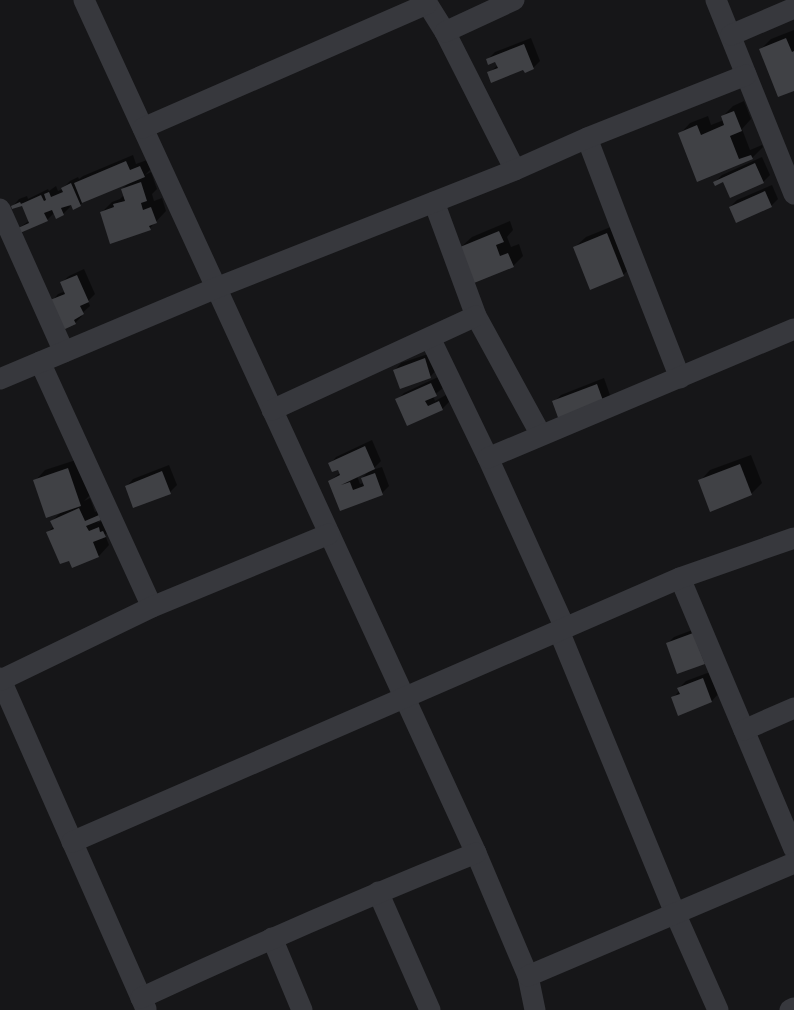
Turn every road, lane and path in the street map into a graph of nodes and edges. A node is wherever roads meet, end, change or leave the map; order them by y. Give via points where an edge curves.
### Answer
1 (84, 0) edge
2 (514, 0) edge
3 (716, 0) edge
4 (426, 2) edge
5 (794, 8) edge
6 (445, 33) junction
7 (731, 35) junction
8 (746, 75) junction
9 (143, 128) junction
10 (587, 138) junction
11 (515, 170) junction
12 (794, 194) edge
13 (434, 202) junction
14 (0, 209) edge
15 (216, 288) junction
16 (476, 316) junction
17 (794, 329) edge
18 (430, 338) junction
19 (64, 352) junction
20 (40, 362) junction
21 (680, 378) junction
22 (0, 379) edge
23 (272, 410) junction
24 (541, 435) junction
25 (488, 458) junction
26 (329, 534) junction
27 (794, 538) edge
28 (680, 578) junction
29 (152, 607) junction
30 (562, 630) junction
31 (0, 679) edge
32 (405, 698) junction
33 (794, 708) edge
34 (744, 730) junction
35 (72, 842) junction
36 (794, 849) edge
37 (476, 853) junction
38 (794, 863) edge
39 (378, 892) junction
40 (675, 913) junction
41 (272, 938) junction
42 (528, 976) junction
43 (143, 1004) edge
44 (302, 1010) edge
45 (430, 1010) edge
46 (535, 1010) edge
47 (718, 1010) edge

1 - 9 street
2 - 6 street
3 - 7 street
4 - 6 street
4 - 9 street
5 - 7 street
6 - 11 street
7 - 8 street
8 - 10 street
8 - 12 street
9 - 15 street
10 - 11 street
10 - 21 street
11 - 13 street
13 - 15 street
13 - 16 street
14 - 19 street
15 - 19 street
15 - 23 street
16 - 18 street
16 - 24 street
17 - 21 street
18 - 23 street
18 - 25 street
19 - 20 street
20 - 22 street
20 - 29 street
21 - 24 street
23 - 26 street
24 - 25 street
25 - 30 street
26 - 29 street
26 - 32 street
27 - 28 street
28 - 30 street
28 - 34 street
29 - 31 street
30 - 32 street
30 - 40 street
31 - 35 street
32 - 35 street
32 - 37 street
33 - 34 street
34 - 36 street
35 - 43 street
37 - 39 street
37 - 42 street
38 - 40 street
39 - 41 street
39 - 45 street
40 - 42 street
40 - 47 street
41 - 43 street
41 - 44 street
42 - 46 street

